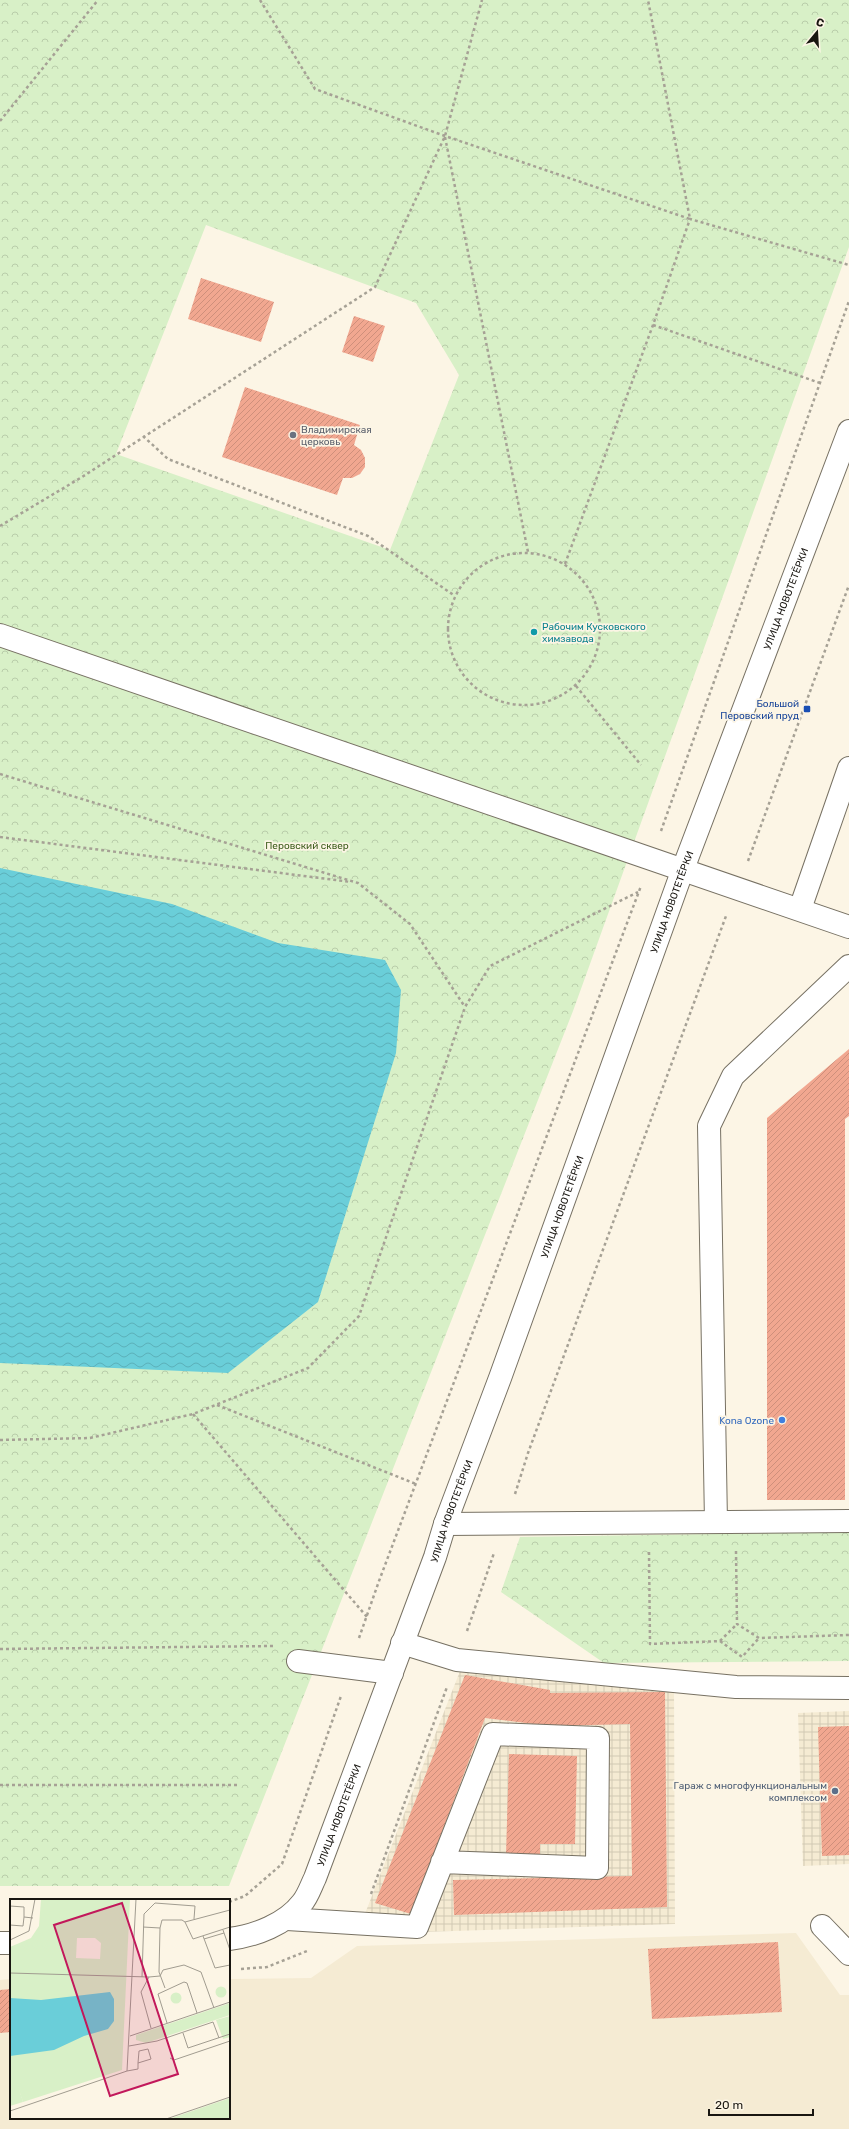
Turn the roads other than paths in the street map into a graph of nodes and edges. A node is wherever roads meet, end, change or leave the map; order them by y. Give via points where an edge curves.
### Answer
1 (849, 431) edge
2 (0, 635) edge
3 (849, 768) edge
4 (683, 869) junction
5 (800, 909) junction
6 (849, 927) edge
7 (849, 966) edge
8 (725, 1522) junction
9 (849, 1522) edge
10 (444, 1524) junction
11 (402, 1643) junction
12 (298, 1661) dead end
13 (392, 1673) junction
14 (849, 1688) edge
15 (442, 1862) junction
16 (287, 1919) junction
17 (822, 1926) dead end
18 (230, 1939) edge
19 (849, 1954) edge

1 - 4 street, УЛИЦА НОВОТЕТЁРКИ
2 - 4 street
3 - 5 street
4 - 5 street
4 - 10 street, УЛИЦА НОВОТЕТЁРКИ via 502,1371
5 - 6 street
7 - 8 street via 733,1076 709,1126
8 - 9 street
8 - 10 street
10 - 11 street, УЛИЦА НОВОТЕТЁРКИ via 435,1557
11 - 13 street, УЛИЦА НОВОТЕТЁРКИ
11 - 14 street via 457,1660 736,1687
12 - 13 street
13 - 16 street, УЛИЦА НОВОТЕТЁРКИ via 315,1878 303,1902
15 - 15 street via 493,1734 598,1738 597,1868
15 - 16 street via 417,1927
16 - 18 street, УЛИЦА НОВОТЕТЁРКИ via 265,1929
17 - 19 street

